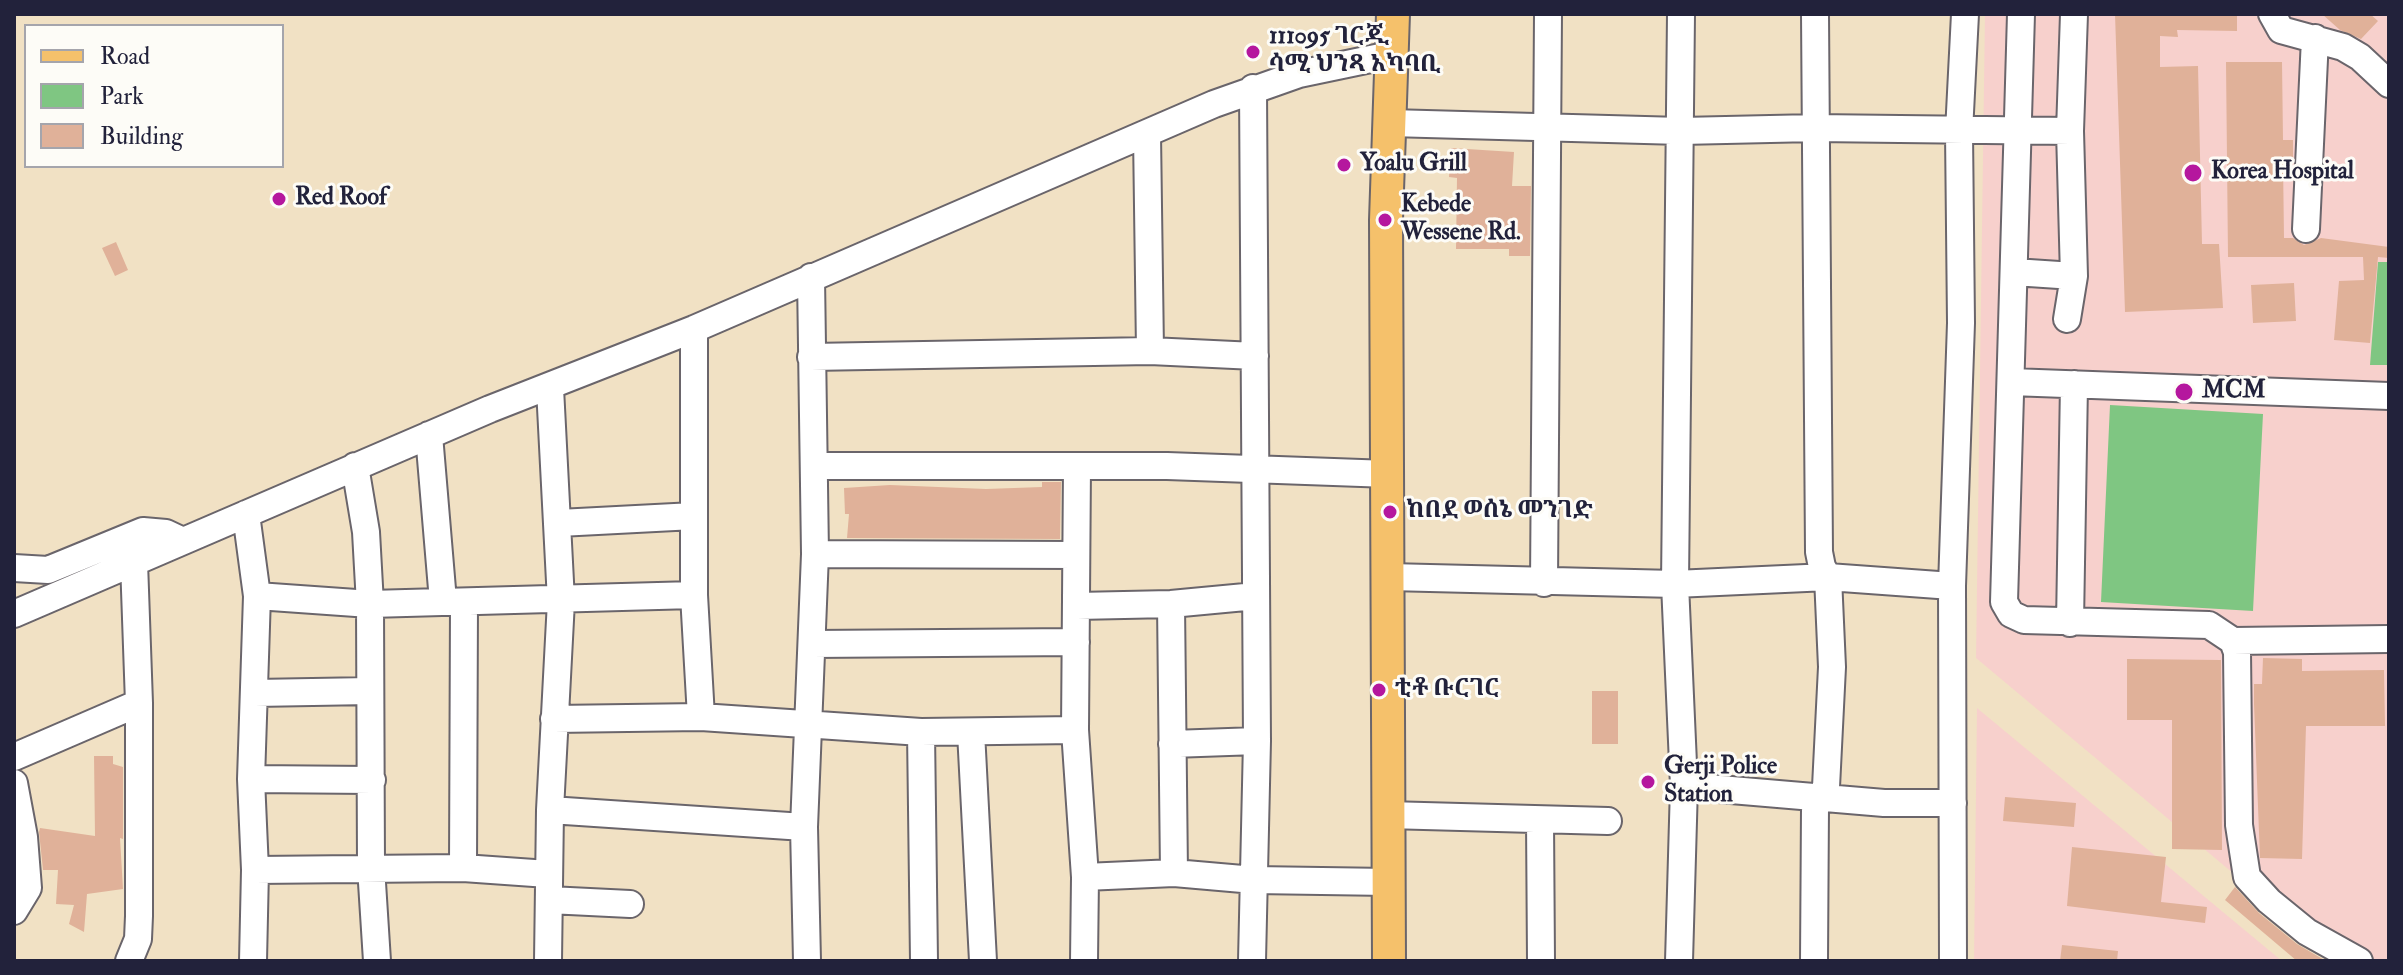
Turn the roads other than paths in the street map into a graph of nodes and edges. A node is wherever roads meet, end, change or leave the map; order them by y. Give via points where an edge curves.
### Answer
1 (1393, 14) edge
2 (1548, 14) edge
3 (1681, 14) edge
4 (1815, 14) edge
5 (1965, 14) edge
6 (2021, 14) edge
7 (2074, 14) edge
8 (2272, 14) edge
9 (2315, 38) junction
10 (1390, 55) junction
11 (2389, 84) edge
12 (1253, 88) junction
13 (1390, 123) junction
14 (1548, 126) junction
15 (1815, 128) junction
16 (1681, 131) junction
17 (2070, 131) junction
18 (1959, 132) junction
19 (2018, 132) junction
20 (1147, 134) junction
21 (2306, 229) dead end
22 (2014, 272) junction
23 (2074, 276) junction
24 (811, 277) junction
25 (2067, 319) dead end
26 (694, 329) junction
27 (1150, 351) junction
28 (1255, 356) junction
29 (811, 357) junction
30 (2011, 382) junction
31 (2074, 384) junction
32 (550, 388) junction
33 (2389, 396) edge
34 (429, 435) junction
35 (355, 466) junction
36 (814, 466) junction
37 (1077, 466) junction
38 (1255, 467) junction
39 (1389, 474) junction
40 (246, 514) junction
41 (694, 516) junction
42 (559, 523) junction
43 (183, 541) junction
44 (815, 554) junction
45 (1076, 555) junction
46 (134, 562) junction
47 (14, 568) edge
48 (1389, 577) junction
49 (1828, 577) junction
50 (1544, 583) junction
51 (1675, 584) junction
52 (1952, 586) junction
53 (694, 595) junction
54 (257, 596) junction
55 (1256, 596) junction
56 (561, 601) junction
57 (453, 602) junction
58 (370, 604) junction
59 (1171, 604) junction
60 (1077, 606) junction
61 (14, 614) edge
62 (2070, 623) junction
63 (2389, 639) edge
64 (2233, 641) junction
65 (1076, 642) junction
66 (812, 644) junction
67 (370, 691) junction
68 (255, 693) junction
69 (139, 703) junction
70 (701, 717) junction
71 (554, 719) junction
72 (807, 723) junction
73 (1075, 730) junction
74 (921, 732) junction
75 (971, 732) junction
76 (1257, 741) junction
77 (1172, 744) junction
78 (14, 757) edge
79 (251, 779) junction
80 (372, 780) junction
81 (14, 783) edge
82 (1684, 786) junction
83 (1820, 796) junction
84 (1953, 803) junction
85 (550, 810) junction
86 (1387, 815) junction
87 (1540, 820) junction
88 (1608, 821) dead end
89 (804, 827) junction
90 (371, 867) junction
91 (463, 868) junction
92 (255, 870) junction
93 (1174, 873) junction
94 (1085, 877) junction
95 (1254, 880) junction
96 (1389, 882) junction
97 (549, 887) junction
98 (630, 904) dead end
99 (14, 911) edge
100 (129, 961) edge
101 (253, 961) edge
102 (377, 961) edge
103 (548, 961) edge
104 (807, 961) edge
105 (924, 961) edge
106 (983, 961) edge
107 (1084, 961) edge
108 (1252, 961) edge
109 (1389, 961) edge
110 (1541, 961) edge
111 (1679, 961) edge
112 (1814, 961) edge
113 (1953, 961) edge
114 (2359, 961) edge

1 - 10 main road
2 - 14 street
3 - 16 street
4 - 15 street
5 - 18 street
6 - 19 street
7 - 17 street
8 - 9 street via 2281,30
9 - 11 street via 2360,57
9 - 21 street
10 - 12 street
10 - 13 main road
12 - 20 street
12 - 28 street
13 - 14 street
13 - 39 main road
14 - 16 street
14 - 50 street
15 - 16 street
15 - 18 street
15 - 49 street via 1819,552
16 - 51 street
17 - 19 street
17 - 23 street
18 - 19 street
18 - 52 street via 1961,323
19 - 22 street
20 - 24 street
20 - 27 street
22 - 23 street
22 - 30 street
23 - 25 street
24 - 26 street
24 - 29 street
26 - 32 street
26 - 41 street
27 - 28 street
27 - 29 street
28 - 38 street
29 - 36 street
30 - 31 street
30 - 62 street via 2004,602 2011,614 2024,620
31 - 33 street
31 - 62 street
32 - 34 street
32 - 42 street
34 - 35 street
34 - 57 street
35 - 40 street
35 - 58 street
36 - 37 street
36 - 44 street
37 - 38 street
37 - 45 street
38 - 39 street
38 - 55 street
39 - 48 main road
40 - 43 street
40 - 54 street
41 - 42 street
41 - 53 street
42 - 56 street
43 - 46 street
43 - 47 street via 143,531 48,570
44 - 45 street
44 - 66 street
45 - 60 street
46 - 61 street
46 - 69 street
48 - 50 street
48 - 86 main road
49 - 51 street
49 - 52 street
49 - 83 street via 1831,723 1826,787
50 - 51 street
51 - 82 street
52 - 84 street
53 - 56 street
53 - 70 street
54 - 58 street
54 - 68 street
55 - 59 street
55 - 76 street
56 - 57 street
56 - 71 street
57 - 58 street
57 - 91 street
58 - 67 street
59 - 60 street
59 - 77 street
60 - 65 street
62 - 64 street via 2209,625
63 - 64 street
64 - 114 street via 2239,825 2247,877 2307,932
65 - 66 street
65 - 73 street
66 - 72 street
67 - 68 street
67 - 80 street
68 - 79 street
69 - 78 street
69 - 100 street via 138,939
70 - 71 street
70 - 72 street
71 - 85 street
72 - 74 street
72 - 89 street
73 - 75 street
73 - 94 street
74 - 75 street
74 - 105 street
75 - 106 street
76 - 77 street
76 - 95 street
77 - 93 street
79 - 80 street
79 - 92 street
80 - 90 street
81 - 99 street via 28,888
82 - 83 street
82 - 111 street
83 - 84 street
83 - 112 street via 1815,807
84 - 113 street
85 - 89 street
85 - 97 street
86 - 87 street
86 - 96 main road
87 - 88 street
87 - 110 street
89 - 104 street
90 - 91 street
90 - 92 street
90 - 102 street
91 - 97 street
92 - 101 street
93 - 94 street
93 - 95 street
94 - 107 street
95 - 96 street
95 - 108 street
96 - 109 main road
97 - 98 street
97 - 103 street

